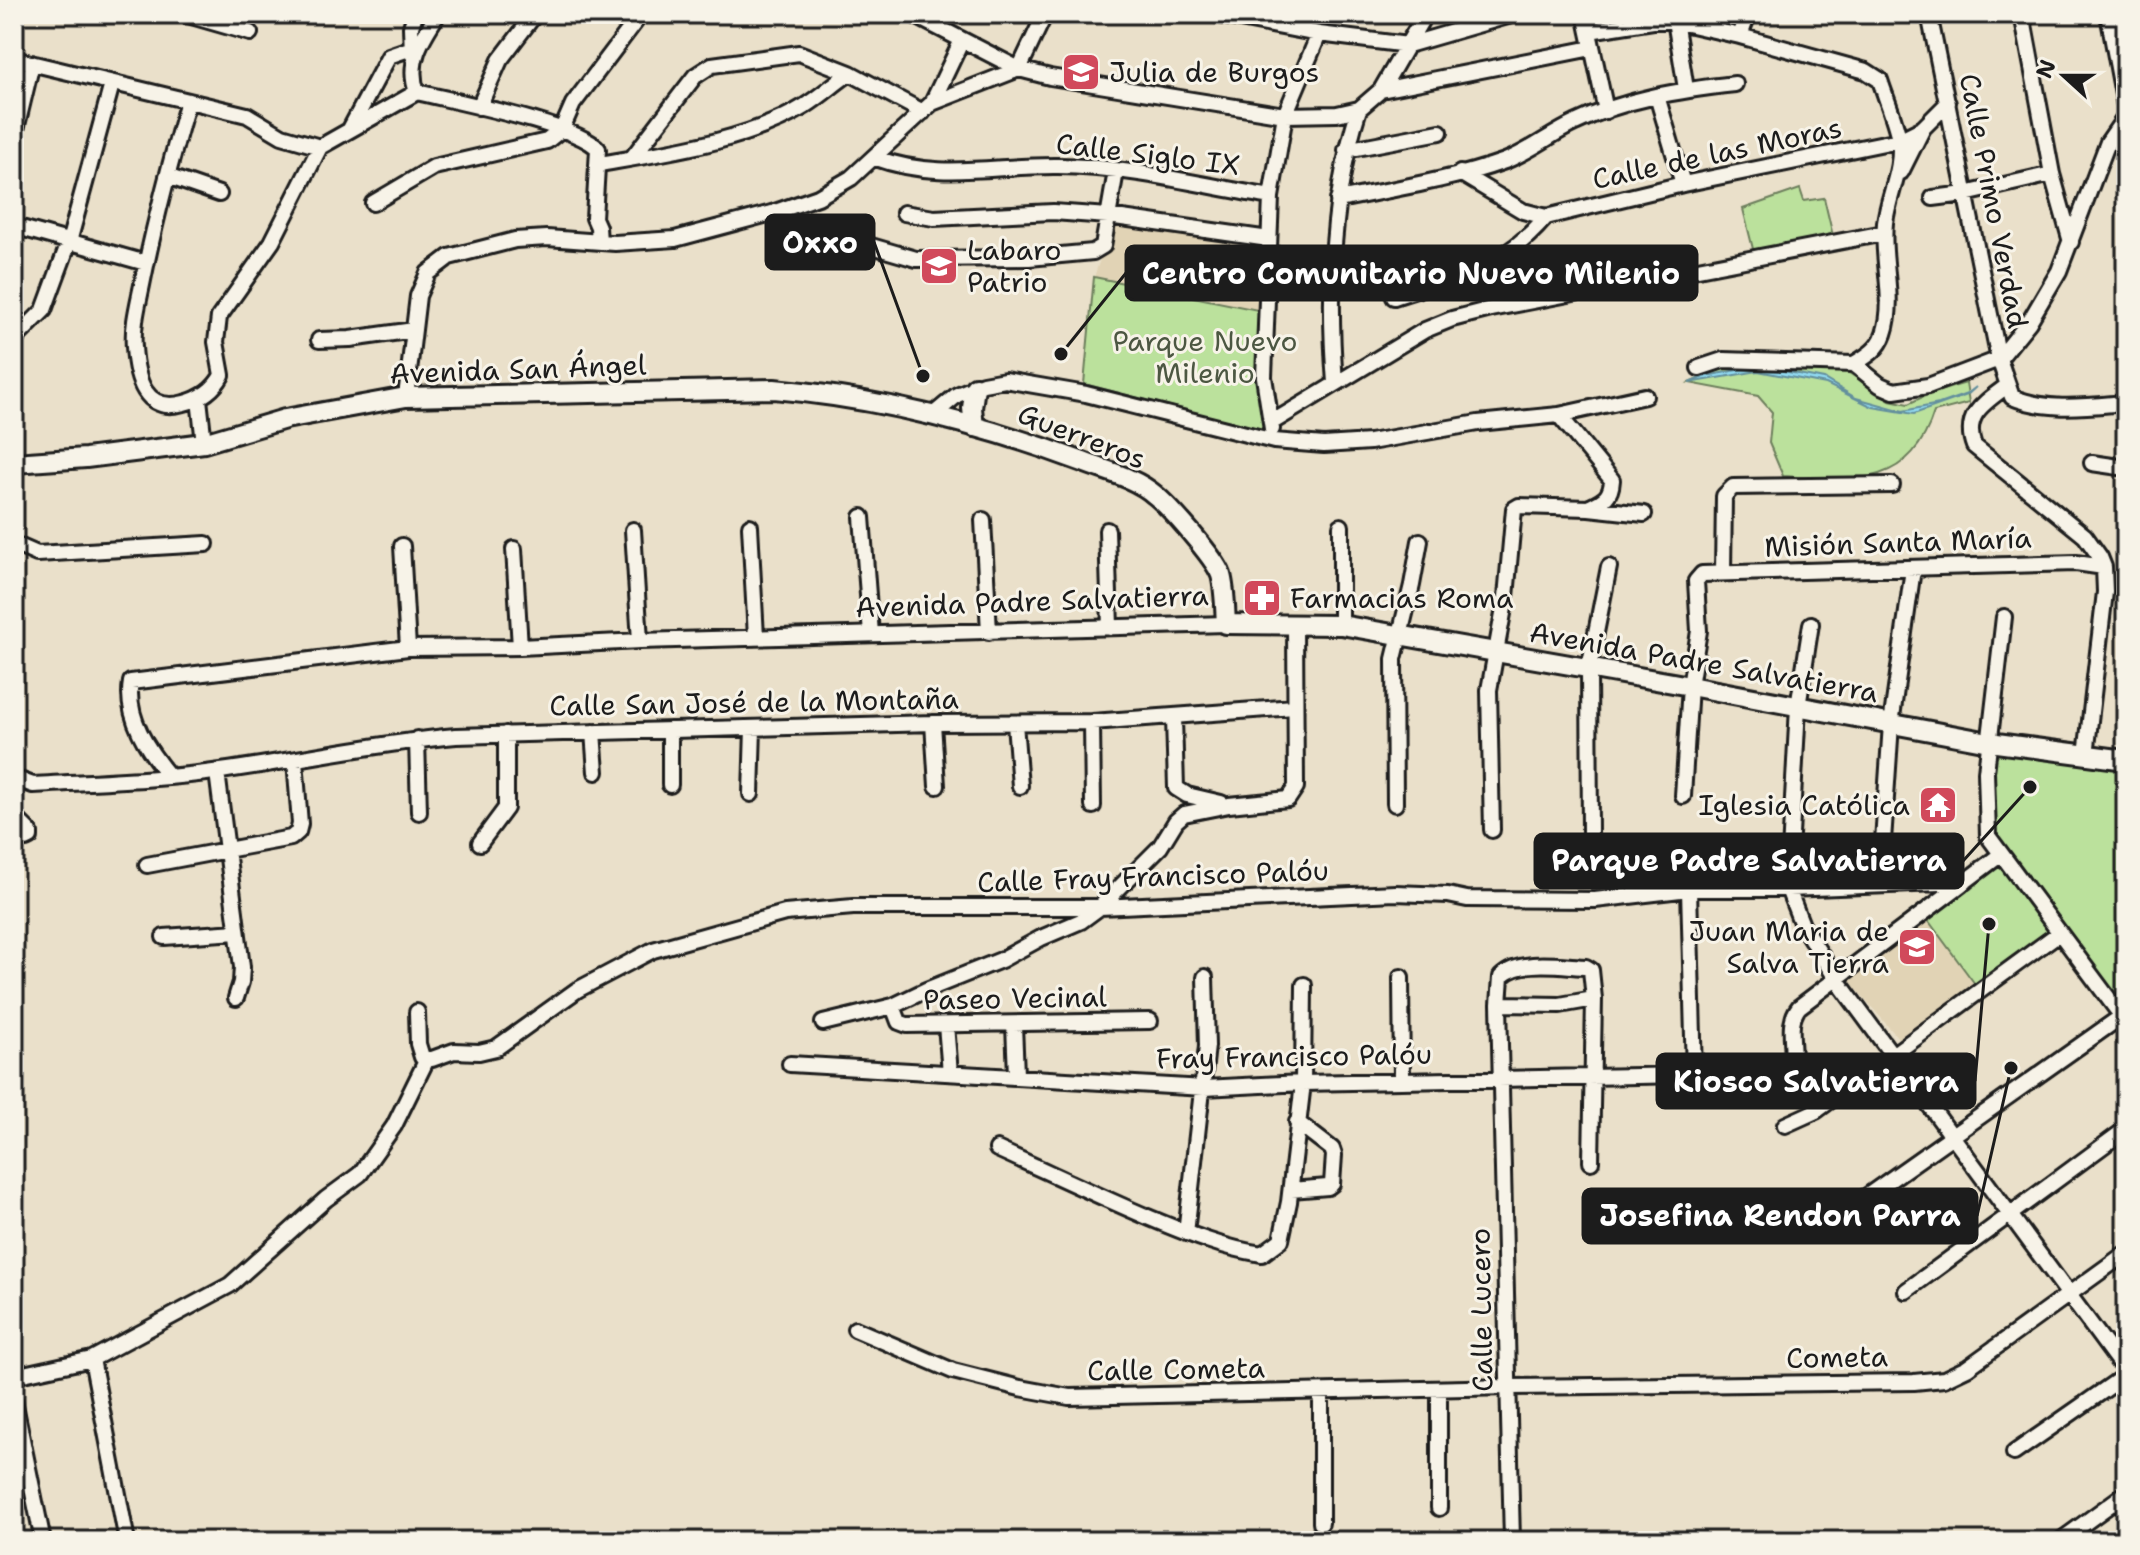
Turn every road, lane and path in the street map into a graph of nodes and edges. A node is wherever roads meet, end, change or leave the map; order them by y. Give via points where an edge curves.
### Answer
1 (184, 14) edge
2 (415, 14) edge
3 (438, 14) edge
4 (535, 14) edge
5 (641, 14) edge
6 (912, 14) edge
7 (1045, 14) edge
8 (1214, 14) edge
9 (1425, 14) edge
10 (1515, 14) edge
11 (1585, 14) edge
12 (1748, 14) edge
13 (1929, 14) edge
14 (2022, 14) edge
15 (2108, 14) edge
16 (1674, 18) edge
17 (1589, 31) junction
18 (250, 33) dead end
19 (1319, 34) junction
20 (1740, 36) junction
21 (962, 40) junction
22 (1408, 45) junction
23 (1592, 48) junction
24 (412, 55) junction
25 (14, 59) edge
26 (32, 63) junction
27 (1019, 69) junction
28 (850, 73) junction
29 (112, 84) junction
30 (1735, 84) dead end
31 (1686, 89) junction
32 (1381, 90) junction
33 (417, 92) junction
34 (1657, 96) junction
35 (188, 101) junction
36 (1948, 103) junction
37 (479, 107) junction
38 (928, 108) junction
39 (1359, 109) junction
40 (1606, 111) junction
41 (2126, 114) edge
42 (1285, 115) junction
43 (1923, 128) junction
44 (562, 129) junction
45 (350, 130) junction
46 (1440, 132) dead end
47 (14, 138) edge
48 (1899, 140) junction
49 (320, 147) junction
50 (1346, 150) junction
51 (632, 158) junction
52 (876, 158) junction
53 (599, 167) junction
54 (1116, 171) junction
55 (1460, 173) junction
56 (2052, 174) junction
57 (167, 176) junction
58 (1897, 179) junction
59 (1683, 184) junction
60 (219, 194) dead end
61 (1965, 194) junction
62 (1271, 197) junction
63 (1933, 198) dead end
64 (1338, 200) junction
65 (373, 203) dead end
66 (772, 213) junction
67 (904, 213) dead end
68 (1108, 216) junction
69 (1546, 217) junction
70 (14, 226) edge
71 (1884, 233) junction
72 (598, 235) junction
73 (1269, 239) junction
74 (69, 242) junction
75 (2071, 242) junction
76 (146, 263) junction
77 (1394, 297) dead end
78 (414, 330) junction
79 (14, 340) edge
80 (319, 340) dead end
81 (1999, 359) junction
82 (1854, 364) junction
83 (1699, 368) dead end
84 (1335, 383) junction
85 (975, 387) junction
86 (2010, 391) junction
87 (1645, 396) dead end
88 (406, 397) junction
89 (199, 399) junction
90 (2126, 403) edge
91 (933, 415) junction
92 (1559, 415) junction
93 (1271, 423) junction
94 (974, 427) junction
95 (1274, 441) junction
96 (204, 443) junction
97 (14, 463) edge
98 (2092, 463) dead end
99 (2126, 468) edge
100 (1892, 485) dead end
101 (1589, 508) junction
102 (1644, 514) dead end
103 (862, 517) dead end
104 (983, 520) dead end
105 (750, 526) dead end
106 (1341, 526) dead end
107 (633, 530) dead end
108 (1107, 530) dead end
109 (1420, 541) dead end
110 (14, 544) edge
111 (206, 544) dead end
112 (402, 546) dead end
113 (514, 549) dead end
114 (1609, 567) dead end
115 (2104, 567) junction
116 (1913, 569) junction
117 (1723, 573) junction
118 (2004, 617) dead end
119 (1226, 624) junction
120 (1295, 624) junction
121 (1811, 624) dead end
122 (1341, 625) junction
123 (1110, 628) junction
124 (989, 632) junction
125 (871, 634) junction
126 (1400, 635) junction
127 (756, 637) junction
128 (640, 641) junction
129 (520, 647) junction
130 (408, 648) junction
131 (1495, 652) junction
132 (1589, 668) junction
133 (1690, 686) junction
134 (1294, 707) junction
135 (1798, 707) junction
136 (1174, 718) junction
137 (1092, 722) junction
138 (933, 723) junction
139 (1015, 723) junction
140 (1891, 724) junction
141 (753, 728) junction
142 (670, 730) junction
143 (593, 732) junction
144 (506, 734) junction
145 (417, 739) junction
146 (1989, 742) junction
147 (2086, 755) junction
148 (295, 760) junction
149 (2126, 760) edge
150 (217, 772) junction
151 (596, 772) dead end
152 (170, 777) junction
153 (14, 778) edge
154 (670, 785) dead end
155 (937, 786) dead end
156 (1020, 786) dead end
157 (751, 794) dead end
158 (1683, 796) dead end
159 (1395, 804) dead end
160 (1229, 805) junction
161 (1093, 806) dead end
162 (419, 812) dead end
163 (14, 816) edge
164 (1492, 830) dead end
165 (14, 832) edge
166 (1590, 833) dead end
167 (480, 843) dead end
168 (227, 851) junction
169 (2000, 855) junction
170 (147, 865) dead end
171 (1965, 882) junction
172 (1880, 885) junction
173 (1689, 889) junction
174 (1788, 889) junction
175 (1100, 907) junction
176 (237, 932) junction
177 (2059, 933) junction
178 (164, 937) dead end
179 (1205, 977) dead end
180 (1401, 977) dead end
181 (1837, 980) junction
182 (1304, 985) dead end
183 (236, 998) dead end
184 (1594, 999) junction
185 (1499, 1004) junction
186 (893, 1006) junction
187 (417, 1012) dead end
188 (2124, 1019) edge
189 (1150, 1021) dead end
190 (823, 1023) dead end
191 (946, 1025) junction
192 (1014, 1025) junction
193 (1894, 1056) junction
194 (427, 1059) junction
195 (790, 1064) dead end
196 (950, 1073) junction
197 (1694, 1074) junction
198 (1016, 1075) junction
199 (1592, 1077) junction
200 (1502, 1078) junction
201 (1402, 1081) junction
202 (1303, 1083) junction
203 (1204, 1088) junction
204 (1297, 1122) junction
205 (1785, 1125) dead end
206 (2126, 1129) edge
207 (1952, 1138) junction
208 (997, 1149) dead end
209 (1591, 1162) dead end
210 (1291, 1190) junction
211 (1863, 1199) dead end
212 (2010, 1214) junction
213 (1186, 1233) junction
214 (2126, 1253) edge
215 (1906, 1291) dead end
216 (2070, 1294) junction
217 (855, 1329) dead end
218 (92, 1359) junction
219 (2126, 1374) edge
220 (14, 1376) edge
221 (1509, 1387) junction
222 (1439, 1389) junction
223 (1321, 1392) junction
224 (14, 1400) edge
225 (2014, 1453) dead end
226 (2126, 1493) edge
227 (1439, 1508) dead end
228 (1321, 1523) dead end
229 (43, 1541) edge
230 (127, 1541) edge
231 (1512, 1541) edge
232 (2060, 1541) edge

1 - 18 street
2 - 24 street
3 - 24 street
4 - 37 street via 500,60
5 - 44 street via 573,104
6 - 21 street
7 - 27 street
8 - 19 street
9 - 22 street
10 - 22 street
11 - 17 street
12 - 20 street
13 - 36 street, Calle Primo Verdad
14 - 56 street
15 - 41 street
16 - 17 street
16 - 20 street
16 - 31 street
17 - 23 street
19 - 22 street
19 - 42 street
20 - 48 street via 1873,74 1880,80
21 - 27 street
21 - 38 street
22 - 32 street
23 - 32 street
23 - 40 street
24 - 33 street
24 - 45 street via 389,56
25 - 26 street
26 - 29 street
26 - 47 street
27 - 38 street
27 - 42 street
28 - 38 street
28 - 51 street via 805,106 764,124 699,146
28 - 51 street via 793,52 712,65 695,76
29 - 35 street
29 - 74 street
30 - 31 street
31 - 34 street
32 - 39 street
33 - 37 street
33 - 45 street
34 - 40 street
34 - 59 street
35 - 49 street via 247,115 282,136
35 - 57 street
36 - 43 street
36 - 61 street, Calle Primo Verdad
37 - 44 street
38 - 52 street
39 - 42 street
39 - 50 street
40 - 55 street via 1506,160
41 - 75 street via 2108,142
42 - 62 street
43 - 48 street, Calle de las Moras
43 - 58 street
44 - 53 street via 593,143
44 - 65 street via 547,141 434,167
45 - 49 street
46 - 50 street
48 - 58 street
48 - 59 street, Calle de las Moras
49 - 89 street via 272,242 219,317 216,342 222,375
50 - 64 street
51 - 53 street
52 - 54 street, Calle Siglo IX via 929,171 1060,166
52 - 66 street via 818,197
53 - 72 street via 594,218
54 - 62 street, Calle Siglo IX
54 - 68 street
55 - 64 street
55 - 69 street via 1523,211
56 - 61 street
56 - 75 street
57 - 60 street
57 - 76 street
58 - 71 street
59 - 69 street, Calle de las Moras
61 - 63 street
61 - 81 street, Calle Primo Verdad
62 - 73 street
64 - 84 street via 1332,269
66 - 68 street via 846,240 934,260 1093,252 1103,246
66 - 72 street via 675,239
67 - 68 street via 934,218 1053,212
68 - 73 street
69 - 77 street via 1495,262
70 - 74 street
71 - 82 street via 1889,312 1884,335 1872,353
71 - 84 street via 1452,319
72 - 78 street via 515,240 449,257 428,273 418,296
73 - 93 street via 1264,377
74 - 76 street
74 - 79 street via 44,310
75 - 81 street via 2029,322
76 - 89 street via 133,344 142,385 157,405
78 - 80 street
78 - 88 street
81 - 82 street via 1928,386 1894,391
81 - 86 street, Calle Primo Verdad
82 - 83 street via 1723,360
84 - 93 street
85 - 91 street
85 - 94 main road
85 - 95 street via 1005,380 1086,394
86 - 90 street via 2024,402 2073,407
86 - 115 street via 1981,406 1972,419 1969,433 1974,446 2085,536
87 - 92 street
88 - 91 main road, Avenida San Ángel via 774,389
88 - 96 main road, Avenida San Ángel via 285,419
89 - 96 street
91 - 94 main road, Guerreros
92 - 95 street via 1370,442
92 - 101 street via 1612,480 1607,498
93 - 95 street
94 - 119 main road, Guerreros via 1119,475 1154,494 1221,575
96 - 97 main road, Avenida San Ángel
98 - 99 street
100 - 117 street via 1733,487 1724,496
101 - 102 street
101 - 131 street via 1514,509
103 - 125 street
104 - 124 street
105 - 127 street
106 - 122 street
107 - 128 street
108 - 123 street
109 - 126 street
110 - 111 street via 37,554
112 - 130 street
113 - 129 street
114 - 132 street
115 - 116 street, Misión Santa María via 2076,563
115 - 147 street
116 - 117 street, Misión Santa María
116 - 140 street
117 - 133 street, Misión Santa María via 1702,574 1696,581 1699,631
118 - 146 street
119 - 120 main road, Avenida Padre Salvatierra
119 - 123 street, Avenida Padre Salvatierra
120 - 122 main road, Avenida Padre Salvatierra
120 - 134 street
121 - 135 street
122 - 126 main road, Avenida Padre Salvatierra
123 - 124 street, Avenida Padre Salvatierra
124 - 125 street, Avenida Padre Salvatierra
125 - 127 street, Avenida Padre Salvatierra
126 - 131 main road, Avenida Padre Salvatierra
126 - 159 street via 1392,687
127 - 128 street, Avenida Padre Salvatierra
128 - 129 street, Avenida Padre Salvatierra
129 - 130 street, Avenida Padre Salvatierra
130 - 152 street, Avenida Padre Salvatierra via 131,682 129,697 138,728
131 - 132 main road, Avenida Padre Salvatierra
131 - 164 street via 1489,690
132 - 133 main road, Avenida Padre Salvatierra
132 - 166 street
133 - 135 main road, Avenida Padre Salvatierra
133 - 158 street
134 - 136 street, Calle San José de la Montaña
134 - 160 street via 1293,794 1280,801
135 - 140 main road, Avenida Padre Salvatierra
135 - 174 street
136 - 137 street, Calle San José de la Montaña
136 - 160 street via 1176,788
137 - 139 street, Calle San José de la Montaña
137 - 161 street
138 - 139 street, Calle San José de la Montaña
138 - 141 street, Calle San José de la Montaña
138 - 155 street
139 - 156 street
140 - 146 main road, Avenida Padre Salvatierra
140 - 172 street
141 - 142 street, Calle San José de la Montaña
141 - 157 street
142 - 143 street, Calle San José de la Montaña
142 - 154 street
143 - 144 street, Calle San José de la Montaña
143 - 151 street
144 - 145 street, Calle San José de la Montaña
144 - 167 street via 506,808
145 - 148 street, Calle San José de la Montaña
145 - 162 street
146 - 147 main road, Avenida Padre Salvatierra
146 - 169 street via 1988,836
147 - 149 main road, Avenida Padre Salvatierra
148 - 150 street, Calle San José de la Montaña
148 - 168 street via 298,832
150 - 152 street, Calle San José de la Montaña
150 - 168 street
152 - 153 street, Calle San José de la Montaña via 33,785
160 - 175 street via 1184,814 1160,847
163 - 165 street via 30,837
168 - 170 street
168 - 176 street
169 - 171 street
169 - 177 street
171 - 172 street, Calle Fray Francisco Palóu
171 - 181 street
172 - 174 street, Calle Fray Francisco Palóu
173 - 174 street, Calle Fray Francisco Palóu
173 - 175 street, Calle Fray Francisco Palóu via 1595,900 1395,893
173 - 197 street
174 - 181 street via 1802,925
175 - 186 street, Paseo Vecinal via 1001,960
175 - 194 street, Calle Fray Francisco Palóu via 853,907 785,913 653,950 577,990 496,1048
176 - 178 street
176 - 183 street via 242,967
177 - 188 street
177 - 193 street
179 - 203 street
180 - 201 street
181 - 193 street
181 - 197 street, Fray Francisco Palóu via 1799,1007 1791,1023 1790,1071
182 - 202 street
184 - 185 street via 1560,1005
184 - 185 street, Calle Lucero via 1591,970 1586,967 1530,966 1501,977
184 - 199 street
185 - 200 street, Calle Lucero
186 - 190 street, Paseo Vecinal
186 - 191 street, Paseo Vecinal via 899,1022 907,1025
187 - 194 street via 418,1044
188 - 207 street
189 - 192 street, Paseo Vecinal
191 - 192 street, Paseo Vecinal
191 - 196 street
192 - 198 street
193 - 205 street via 1816,1111
193 - 207 street
194 - 218 street via 394,1126 360,1174 230,1285
195 - 196 street, Fray Francisco Palóu
196 - 198 street, Fray Francisco Palóu
197 - 199 street, Fray Francisco Palóu
198 - 203 street, Fray Francisco Palóu
199 - 200 street, Fray Francisco Palóu
199 - 209 street
200 - 201 street, Fray Francisco Palóu
200 - 221 street, Calle Lucero
201 - 202 street, Fray Francisco Palóu
202 - 203 street, Fray Francisco Palóu
202 - 204 street
203 - 213 street
204 - 210 street
204 - 210 street via 1332,1149 1332,1184
206 - 212 street
207 - 211 street
207 - 212 street
208 - 213 street
210 - 213 street via 1281,1240 1262,1254
212 - 215 street
212 - 216 street
214 - 216 street, Cometa
216 - 219 street
216 - 221 street, Cometa via 1944,1379
217 - 223 street, Calle Cometa via 953,1371 1069,1397
218 - 220 street
218 - 230 street
219 - 225 street
221 - 222 street, Calle Cometa
221 - 231 street, Calle Lucero
222 - 223 street, Calle Cometa
222 - 227 street
223 - 228 street
224 - 229 street
226 - 232 street

